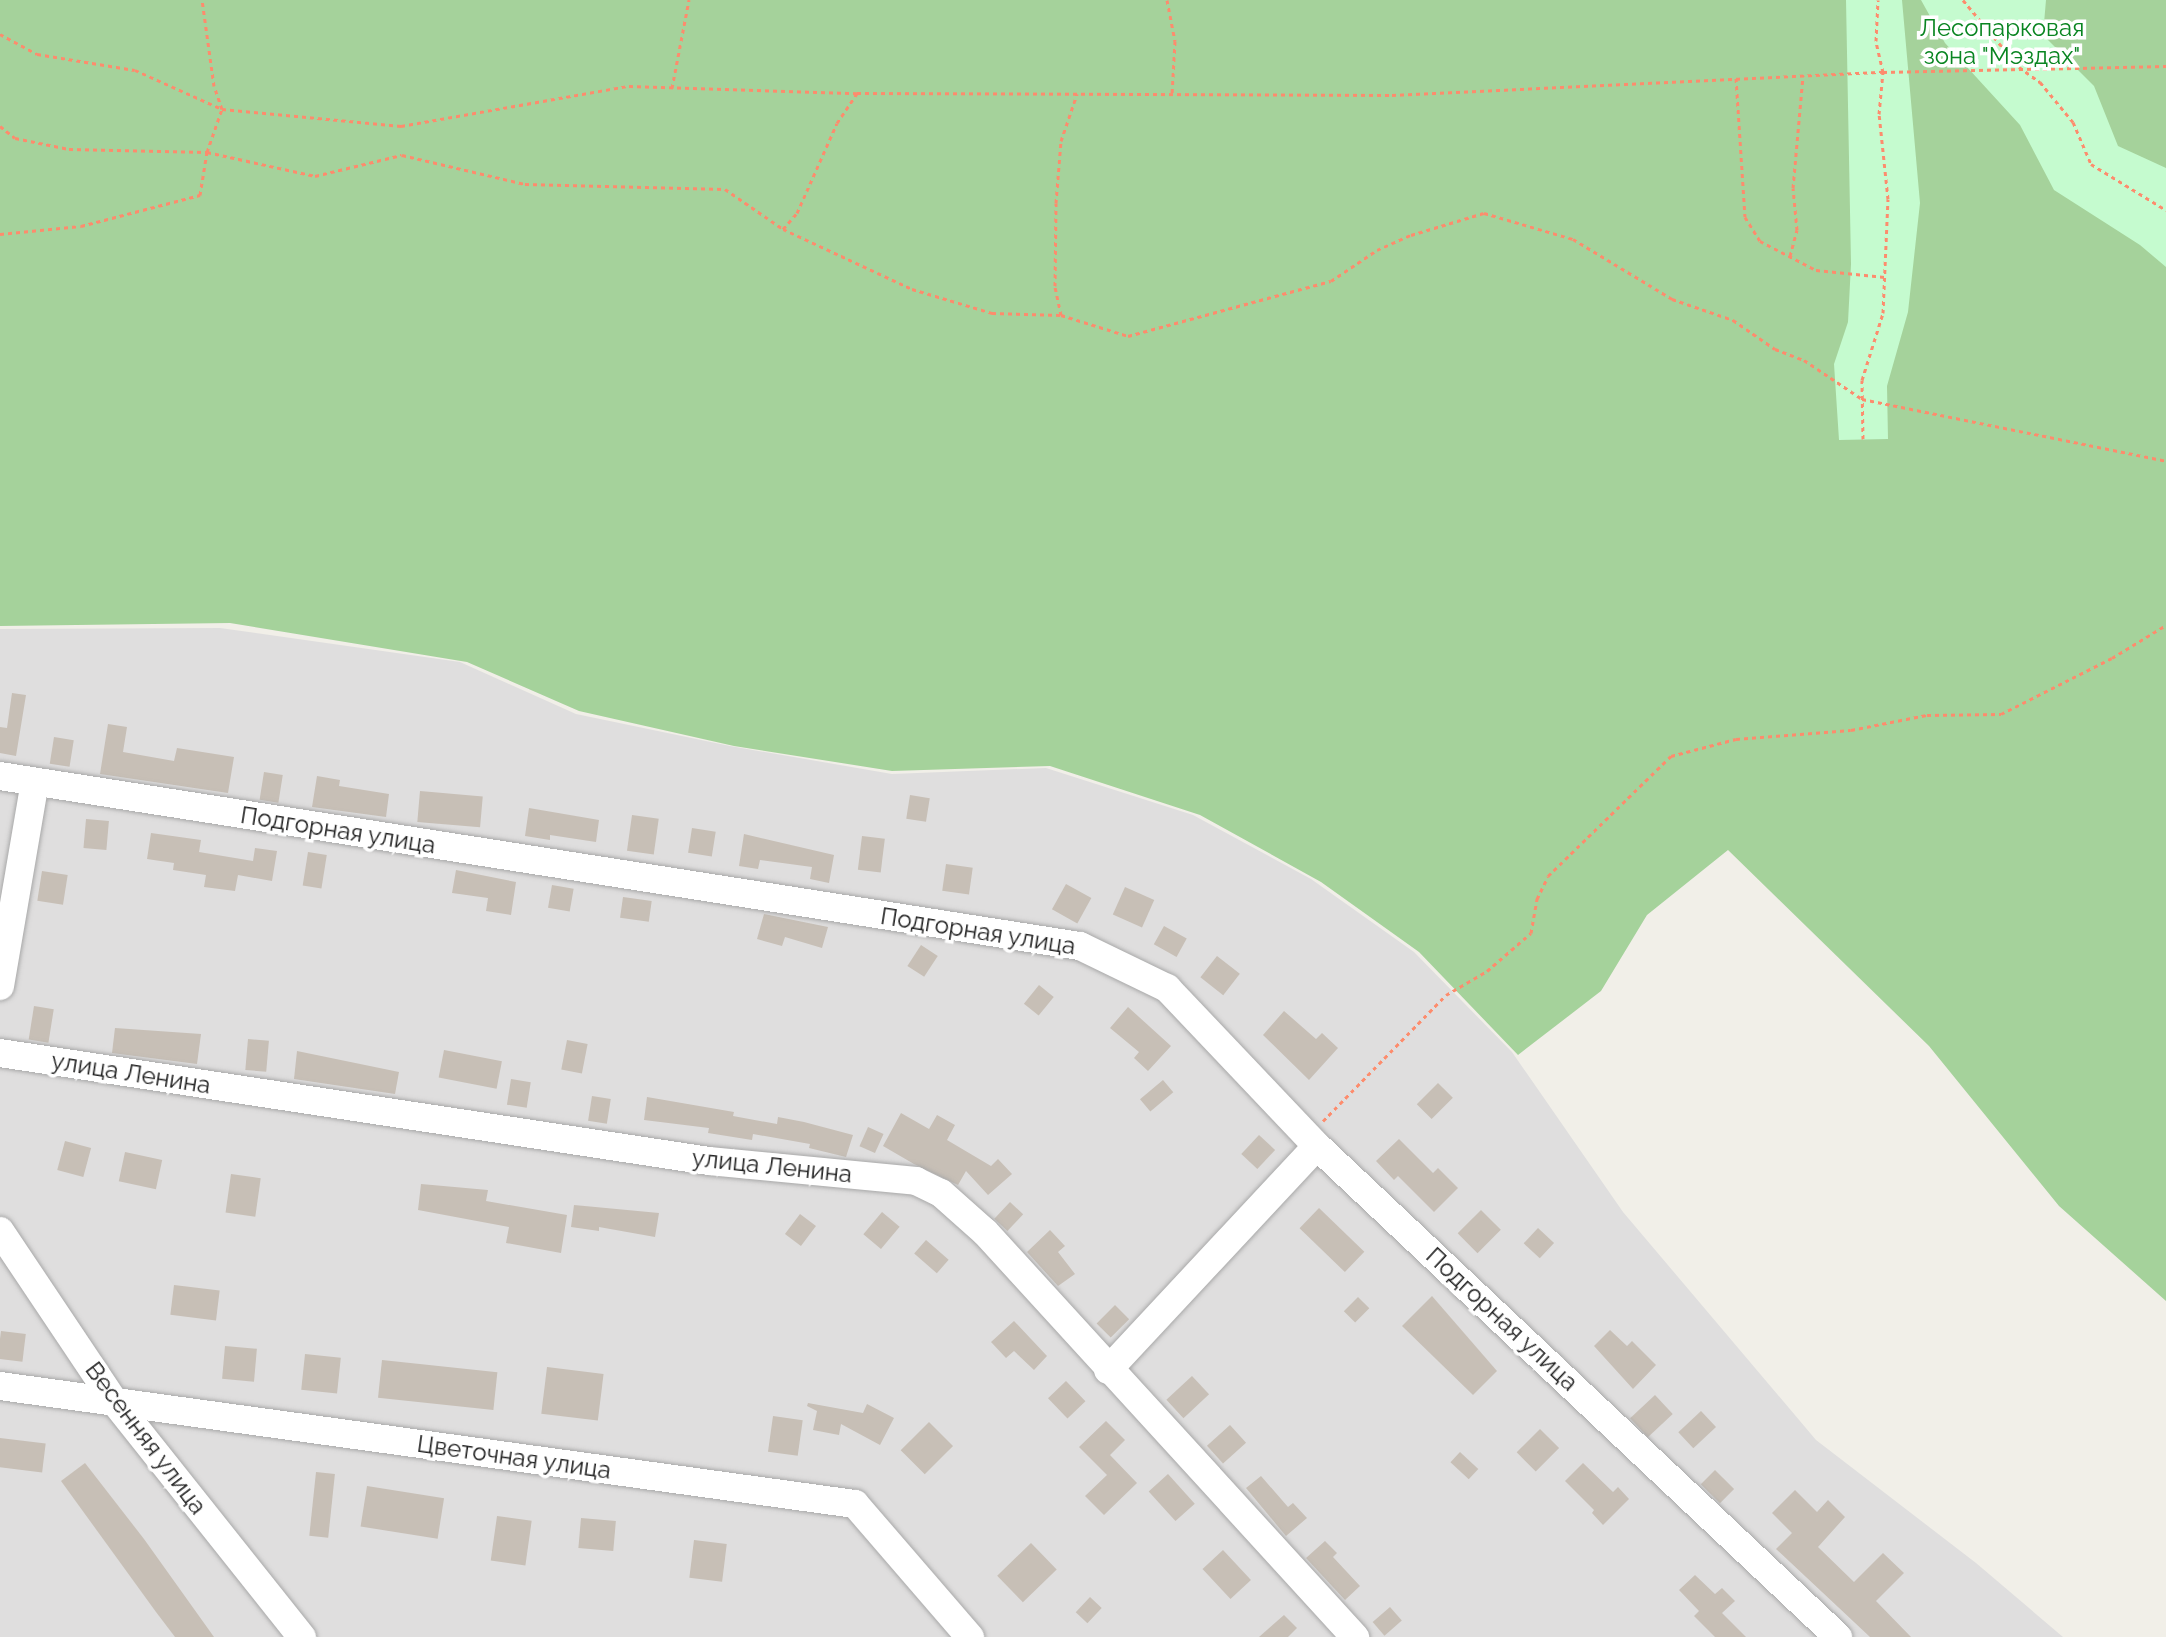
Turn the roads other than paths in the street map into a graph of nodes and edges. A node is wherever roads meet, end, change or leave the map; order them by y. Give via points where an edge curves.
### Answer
1 (0, 776) edge
2 (35, 782) junction
3 (0, 986) edge
4 (0, 1053) edge
5 (1314, 1141) junction
6 (0, 1231) edge
7 (1108, 1370) junction
8 (0, 1386) edge
9 (114, 1401) junction
10 (302, 1637) edge
11 (970, 1637) edge
12 (1355, 1637) edge
13 (1838, 1637) edge

1 - 2 street, Подгорная улица
2 - 3 street
2 - 5 street, Подгорная улица via 1080,946 1167,988
4 - 7 street, улица Ленина via 709,1161 916,1181 941,1193 985,1232
5 - 7 street
5 - 13 street, Подгорная улица
6 - 9 street, Весенняя улица
7 - 12 street, улица Ленина
8 - 9 street, Цветочная улица
9 - 10 street, Весенняя улица
9 - 11 street, Цветочная улица via 855,1504

